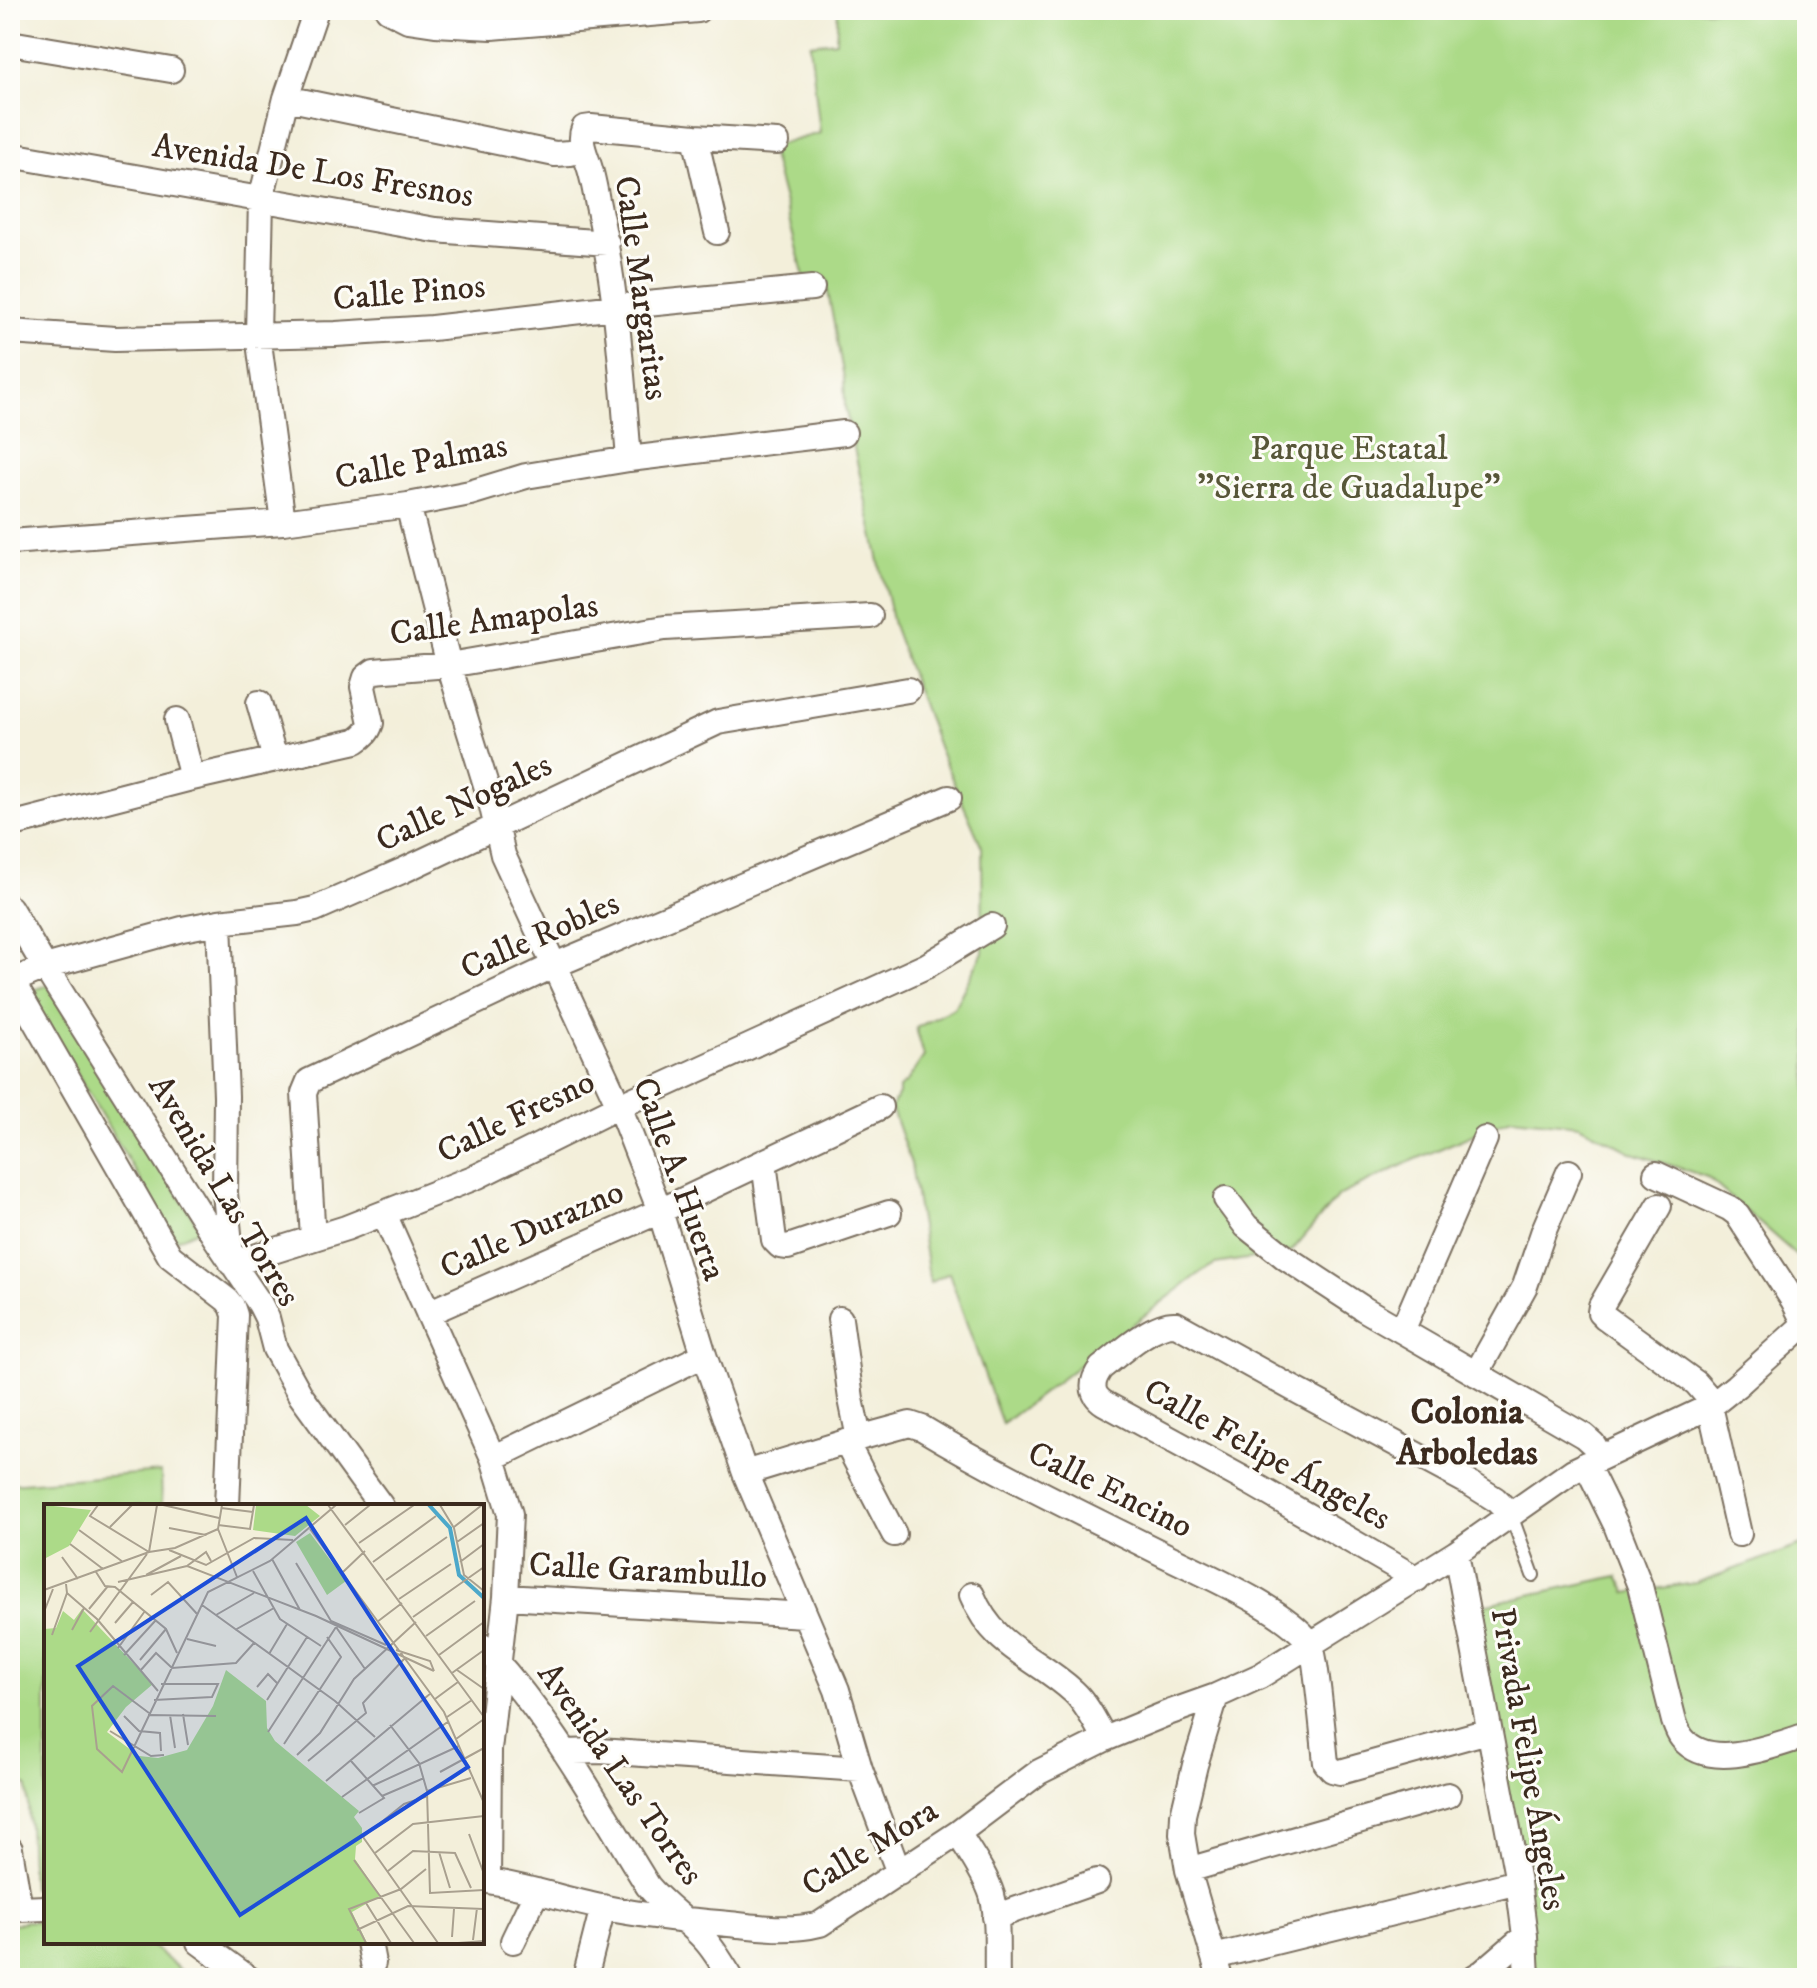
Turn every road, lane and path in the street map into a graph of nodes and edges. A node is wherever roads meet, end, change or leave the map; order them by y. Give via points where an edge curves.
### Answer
1 (388, 10) edge
2 (698, 10) edge
3 (309, 12) edge
4 (10, 43) edge
5 (171, 70) dead end
6 (286, 98) junction
7 (695, 137) junction
8 (584, 139) junction
9 (777, 142) dead end
10 (10, 155) edge
11 (261, 199) junction
12 (717, 232) dead end
13 (607, 243) junction
14 (812, 288) dead end
15 (616, 307) junction
16 (10, 332) edge
17 (258, 335) junction
18 (844, 433) dead end
19 (629, 459) junction
20 (408, 505) junction
21 (283, 522) junction
22 (10, 542) edge
23 (870, 616) dead end
24 (449, 665) junction
25 (908, 690) dead end
26 (259, 703) dead end
27 (177, 720) dead end
28 (275, 759) junction
29 (192, 778) junction
30 (949, 798) dead end
31 (10, 825) edge
32 (495, 827) junction
33 (10, 908) edge
34 (219, 922) junction
35 (992, 926) dead end
36 (555, 965) junction
37 (45, 967) junction
38 (11, 982) edge
39 (619, 1106) junction
40 (880, 1107) dead end
41 (1485, 1139) dead end
42 (764, 1162) junction
43 (1569, 1172) dead end
44 (1656, 1174) dead end
45 (1226, 1199) dead end
46 (1659, 1206) dead end
47 (660, 1211) junction
48 (889, 1213) dead end
49 (384, 1214) junction
50 (313, 1238) junction
51 (232, 1264) junction
52 (428, 1313) junction
53 (840, 1319) dead end
54 (1806, 1324) edge
55 (1402, 1331) junction
56 (704, 1355) junction
57 (1476, 1374) junction
58 (1711, 1406) junction
59 (852, 1440) junction
60 (493, 1458) junction
61 (1594, 1461) junction
62 (745, 1473) junction
63 (373, 1501) edge
64 (227, 1504) edge
65 (1511, 1515) junction
66 (894, 1534) dead end
67 (1739, 1534) dead end
68 (1456, 1553) junction
69 (1533, 1575) dead end
70 (1417, 1579) junction
71 (972, 1595) dead end
72 (506, 1597) junction
73 (805, 1615) junction
74 (1312, 1645) junction
75 (484, 1648) edge
76 (499, 1664) junction
77 (1216, 1696) junction
78 (1488, 1731) junction
79 (1807, 1735) edge
80 (1105, 1739) junction
81 (565, 1752) junction
82 (860, 1769) junction
83 (1448, 1795) dead end
84 (958, 1833) junction
85 (10, 1849) edge
86 (1188, 1870) junction
87 (899, 1873) junction
88 (485, 1881) edge
89 (1097, 1881) dead end
90 (1518, 1882) junction
91 (537, 1891) junction
92 (603, 1907) junction
93 (44, 1908) edge
94 (15, 1910) edge
95 (995, 1917) junction
96 (685, 1920) junction
97 (1525, 1936) junction
98 (513, 1941) dead end
99 (202, 1944) edge
100 (1217, 1968) edge
101 (248, 1978) edge
102 (585, 1978) edge
103 (731, 1978) edge
104 (997, 1978) edge
105 (1473, 1978) edge
106 (1527, 1978) edge

1 - 2 street via 408,20 492,27
3 - 6 street
4 - 5 street
6 - 8 street via 555,154 570,153
6 - 11 street
7 - 8 street
7 - 9 street
7 - 12 street
8 - 13 street, Calle Margaritas
10 - 11 street, Avenida De Los Fresnos
11 - 13 street, Avenida De Los Fresnos via 435,230
11 - 17 street
13 - 15 street, Calle Margaritas
14 - 15 street, Calle Pinos
15 - 17 street, Calle Pinos via 432,328
15 - 19 street, Calle Margaritas
16 - 17 street, Calle Pinos via 115,339
17 - 21 street
18 - 19 street, Calle Palmas
19 - 20 street, Calle Palmas via 526,476
20 - 21 street, Calle Palmas
20 - 24 street, Calle A. Huerta
21 - 22 street, Calle Palmas
23 - 24 street, Calle Amapolas via 665,628
24 - 28 street, Calle Amapolas via 374,671 363,687 371,723 367,734
24 - 32 street, Calle A. Huerta
25 - 32 street, Calle Nogales via 718,722
26 - 28 street
27 - 29 street
28 - 29 street, Calle Amapolas
29 - 31 street, Calle Amapolas
30 - 36 street, Calle Robles
32 - 34 street, Calle Nogales via 315,909
32 - 36 street, Calle A. Huerta
33 - 37 street, Avenida Las Torres
34 - 37 street, Calle Nogales
34 - 51 street via 225,1193
35 - 39 street, Calle Fresno via 926,966
36 - 39 street, Calle A. Huerta
36 - 50 street, Calle Robles via 309,1081 304,1093
37 - 38 street, Calle Nogales
37 - 51 street, Avenida Las Torres
38 - 64 street, Avenida Las Torres via 170,1256 232,1306
39 - 47 street, Calle A. Huerta
39 - 49 street, Calle Fresno via 478,1176
40 - 42 street, Calle Durazno
41 - 55 street
42 - 47 street, Calle Durazno
42 - 48 street via 774,1240 780,1246
43 - 57 street via 1525,1286
44 - 54 street via 1737,1214
45 - 55 street via 1246,1226 1286,1258
46 - 58 street via 1600,1312 1696,1383
47 - 52 street, Calle Durazno
47 - 56 street, Calle A. Huerta
49 - 50 street, Calle Fresno
49 - 52 street
50 - 51 street, Calle Fresno
51 - 63 street, Avenida Las Torres via 267,1318 290,1379
52 - 60 street
53 - 59 street
54 - 58 street, Calle Mora
55 - 57 street
56 - 60 street
56 - 62 street, Calle A. Huerta
57 - 61 street via 1584,1436 1593,1444
58 - 61 street, Calle Mora
58 - 67 street
59 - 62 street, Calle Encino
59 - 66 street
59 - 74 street, Calle Encino via 910,1424 922,1428 994,1470 1234,1590 1279,1616
60 - 72 street via 510,1514
61 - 65 street, Calle Mora
61 - 79 street via 1640,1586 1680,1736 1689,1746 1722,1756
62 - 73 street, Calle A. Huerta
65 - 68 street, Calle Mora
65 - 69 lane
65 - 70 street, Calle Felipe Ángeles via 1471,1484 1182,1326 1168,1323 1155,1328 1096,1375 1093,1389 1104,1403
68 - 70 street, Calle Mora
68 - 78 street, Privada Felipe Ángeles
70 - 74 street, Calle Mora
71 - 80 street via 993,1631 1078,1695
72 - 73 street, Calle Garambullo
72 - 76 street, Calle Garambullo
73 - 82 street, Calle A. Huerta via 837,1690
74 - 77 street, Calle Mora
74 - 78 street via 1326,1763 1332,1770
75 - 76 street, Avenida Las Torres
76 - 81 street, Avenida Las Torres
76 - 88 street, Calle Garambullo via 489,1750
77 - 80 street, Calle Mora
77 - 86 street via 1183,1815
78 - 90 street, Privada Felipe Ángeles
80 - 84 street, Calle Mora via 1039,1772
81 - 82 street
81 - 96 street, Avenida Las Torres via 648,1886
82 - 87 street, Calle A. Huerta
83 - 86 street
84 - 87 street, Calle Mora
84 - 95 street via 986,1882
85 - 94 street
86 - 100 street
87 - 96 street, Calle Mora via 820,1924 801,1929
88 - 91 street, Calle Mora
89 - 95 street
90 - 97 street, Privada Felipe Ángeles
90 - 100 street
91 - 92 street, Calle Mora
91 - 98 street
92 - 96 street, Calle Mora
92 - 102 street
93 - 94 street
95 - 104 street
96 - 103 street, Avenida Las Torres
97 - 105 street
97 - 106 street, Privada Felipe Ángeles
99 - 101 street

